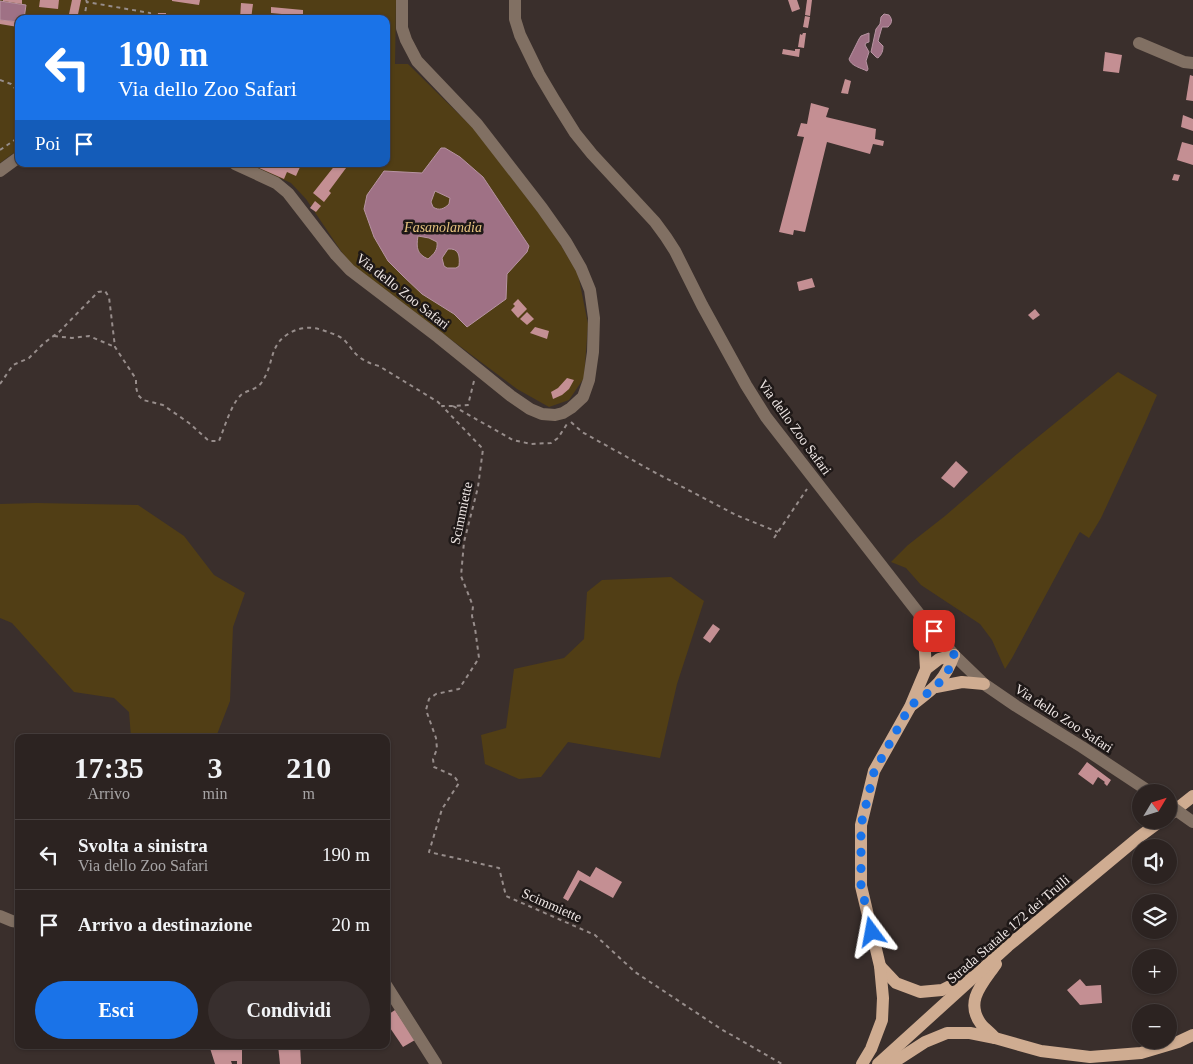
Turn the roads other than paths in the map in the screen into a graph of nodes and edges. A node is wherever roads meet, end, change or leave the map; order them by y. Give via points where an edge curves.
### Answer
1 (402, 0) edge
2 (515, 0) edge
3 (1139, 43) dead end
4 (1193, 63) edge
5 (15, 159) edge
6 (241, 167) edge
7 (0, 171) edge
8 (924, 619) junction
9 (954, 654) junction
10 (926, 669) junction
11 (984, 684) junction
12 (936, 687) junction
13 (910, 706) junction
14 (1137, 784) edge
15 (1193, 796) edge
16 (1178, 808) edge
17 (1178, 811) edge
18 (1193, 822) edge
19 (1150, 829) edge
20 (0, 916) edge
21 (15, 921) edge
22 (1008, 946) junction
23 (880, 966) junction
24 (984, 968) junction
25 (390, 991) edge
26 (1193, 1035) edge
27 (995, 1038) junction
28 (436, 1064) edge
29 (862, 1064) edge
30 (878, 1064) edge
31 (891, 1064) edge

1 - 6 street, Via dello Zoo Safari via 402,28 417,60 477,124 542,208 581,268 590,290 594,318 590,380 583,397 563,413 542,414 530,409 350,270 288,193 276,183
2 - 8 street, Via dello Zoo Safari via 515,19 520,35 570,125 666,237 766,417
3 - 4 street
5 - 7 street
8 - 9 street, Via dello Zoo Safari
8 - 10 main road
9 - 10 main road via 939,659
9 - 11 street, Via dello Zoo Safari
9 - 12 main road via 949,669
10 - 13 main road
11 - 12 main road via 962,682
11 - 14 street, Via dello Zoo Safari
12 - 13 main road
13 - 23 main road via 874,772 861,825 861,886
15 - 16 main road
17 - 18 street, bridge
19 - 22 main road, Strada Statale 172 dei Trulli
20 - 21 street
22 - 24 main road, Strada Statale 172 dei Trulli
22 - 27 main road via 976,993 974,1004 981,1024
23 - 24 main road via 896,983 920,992 942,990
23 - 29 main road via 882,1020
24 - 30 main road, Strada Statale 172 dei Trulli
25 - 28 street
26 - 27 main road via 1141,1053 1090,1057 1041,1051
27 - 31 main road via 947,1033 925,1042

